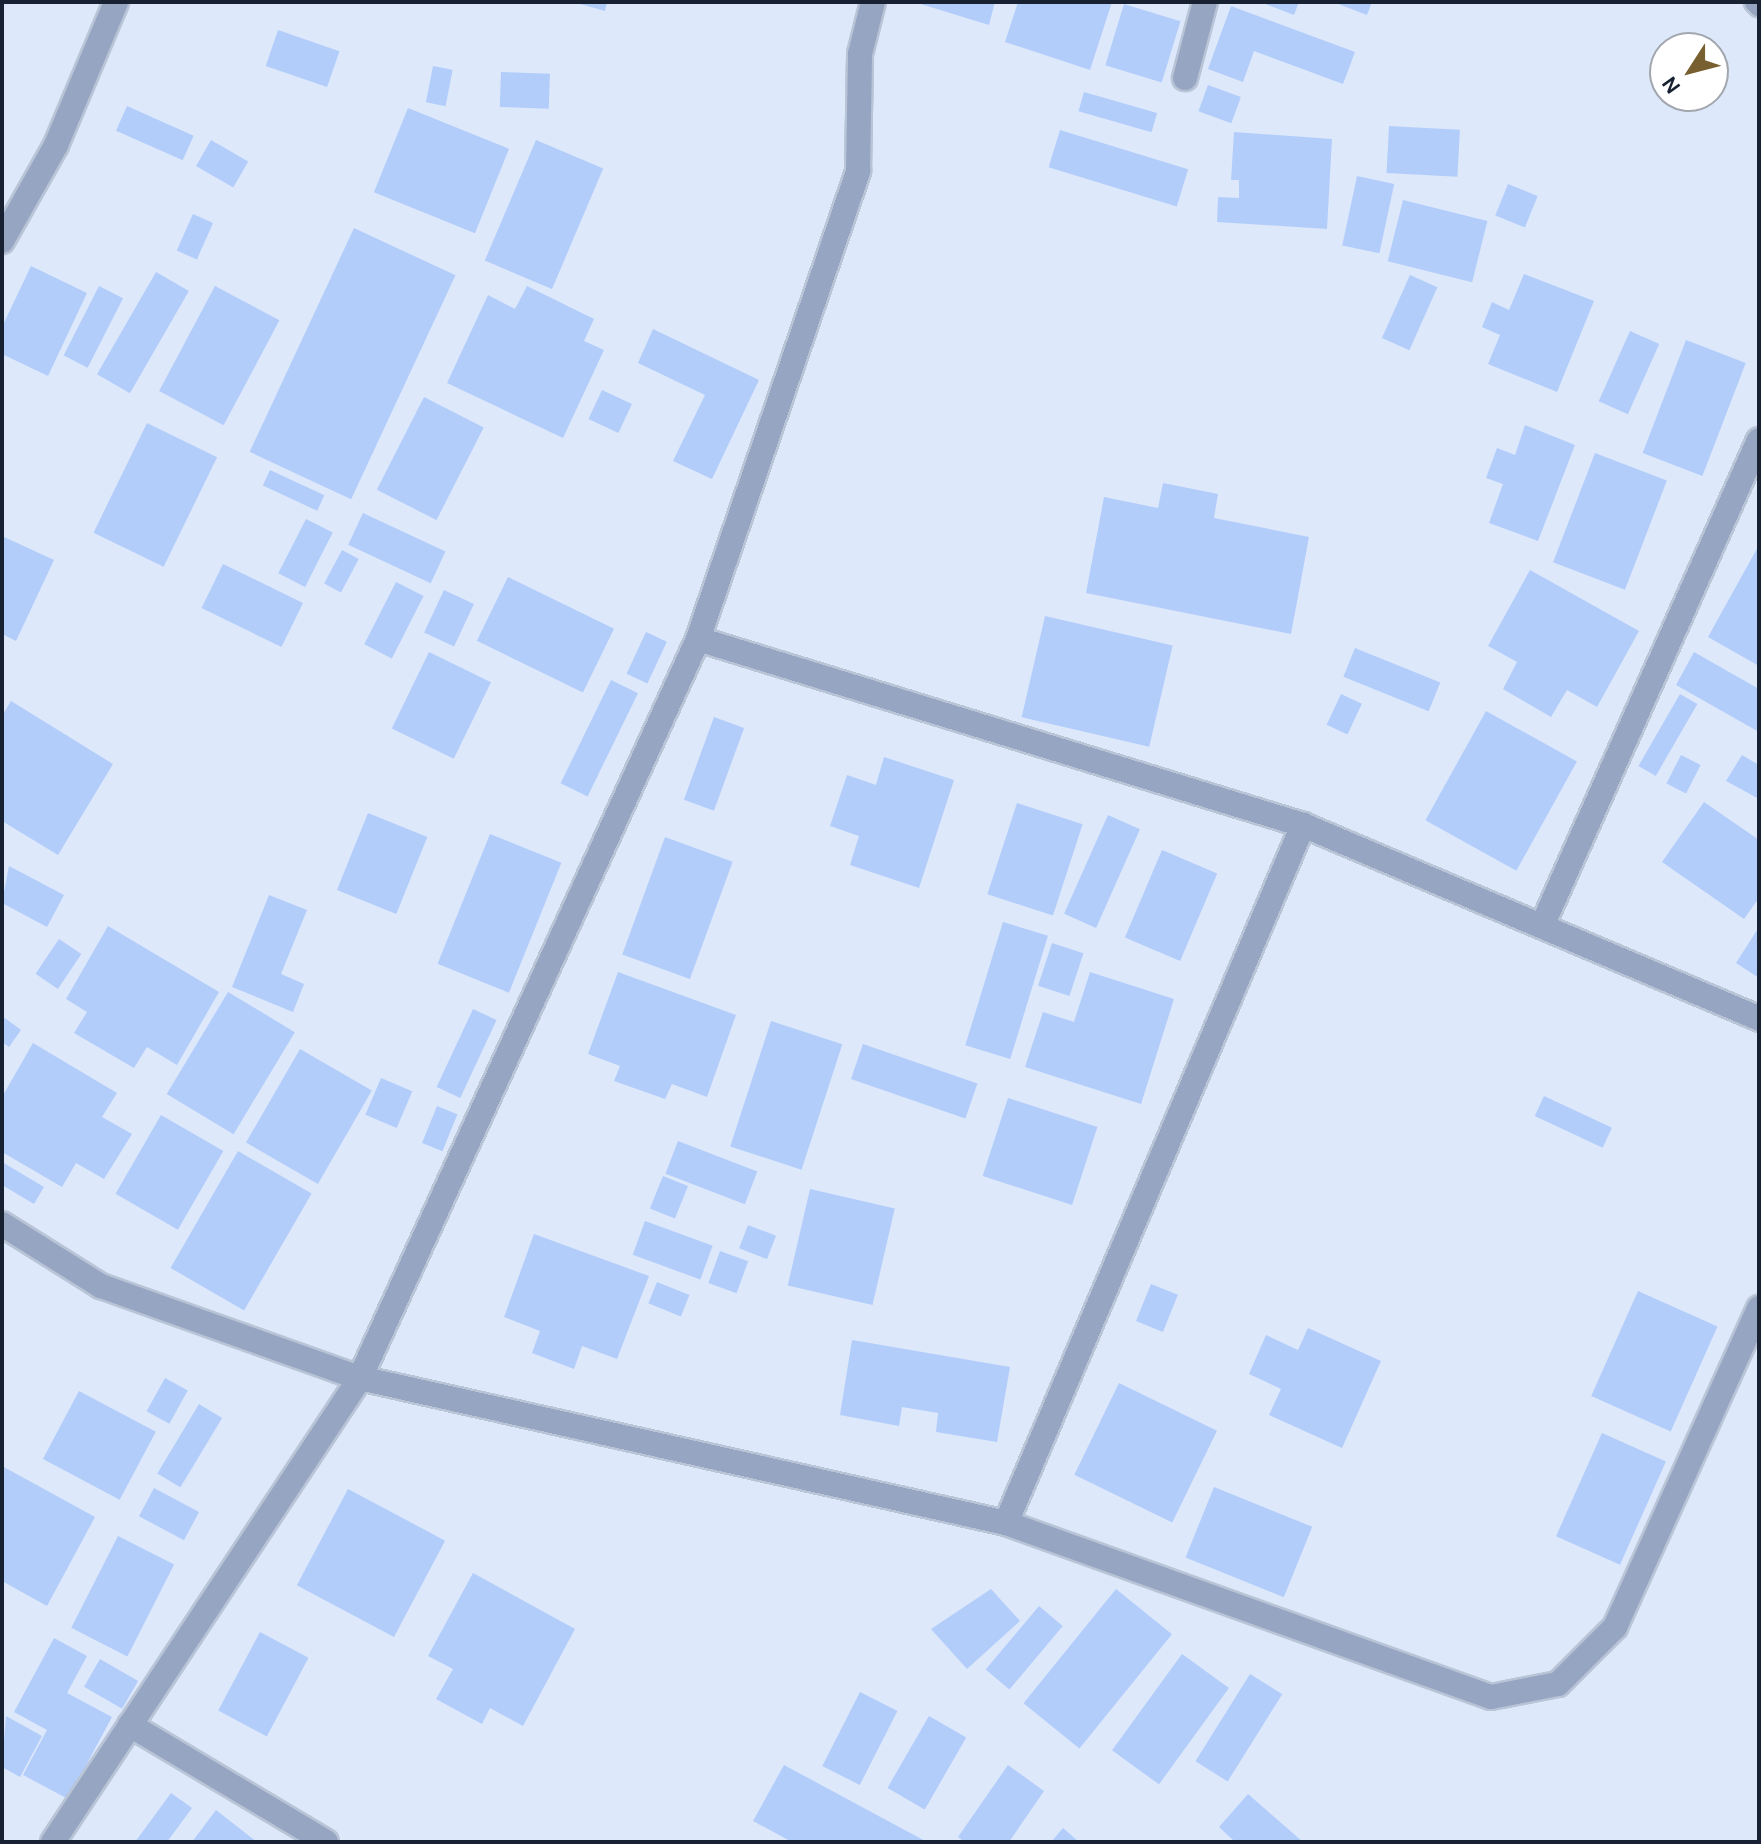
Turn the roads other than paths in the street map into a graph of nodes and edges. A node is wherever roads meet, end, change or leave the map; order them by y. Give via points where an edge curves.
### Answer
1 (116, 2) edge
2 (873, 2) edge
3 (1205, 2) edge
4 (1185, 78) dead end
5 (2, 241) edge
6 (1759, 440) edge
7 (1755, 469) edge
8 (698, 639) junction
9 (1303, 825) junction
10 (1542, 926) junction
11 (1759, 1019) edge
12 (2, 1224) edge
13 (1759, 1308) edge
14 (360, 1378) junction
15 (1006, 1523) junction
16 (130, 1725) junction
17 (53, 1842) edge
18 (326, 1842) edge

1 - 5 street via 56,145
2 - 8 street via 860,54 858,171
3 - 4 street
6 - 7 street
7 - 10 street
8 - 9 street
8 - 14 street
9 - 10 street
9 - 15 street
10 - 11 street
12 - 14 street via 101,1286
13 - 15 street via 1615,1627 1558,1684 1491,1697
14 - 15 street
14 - 16 street
16 - 17 street
16 - 18 street

